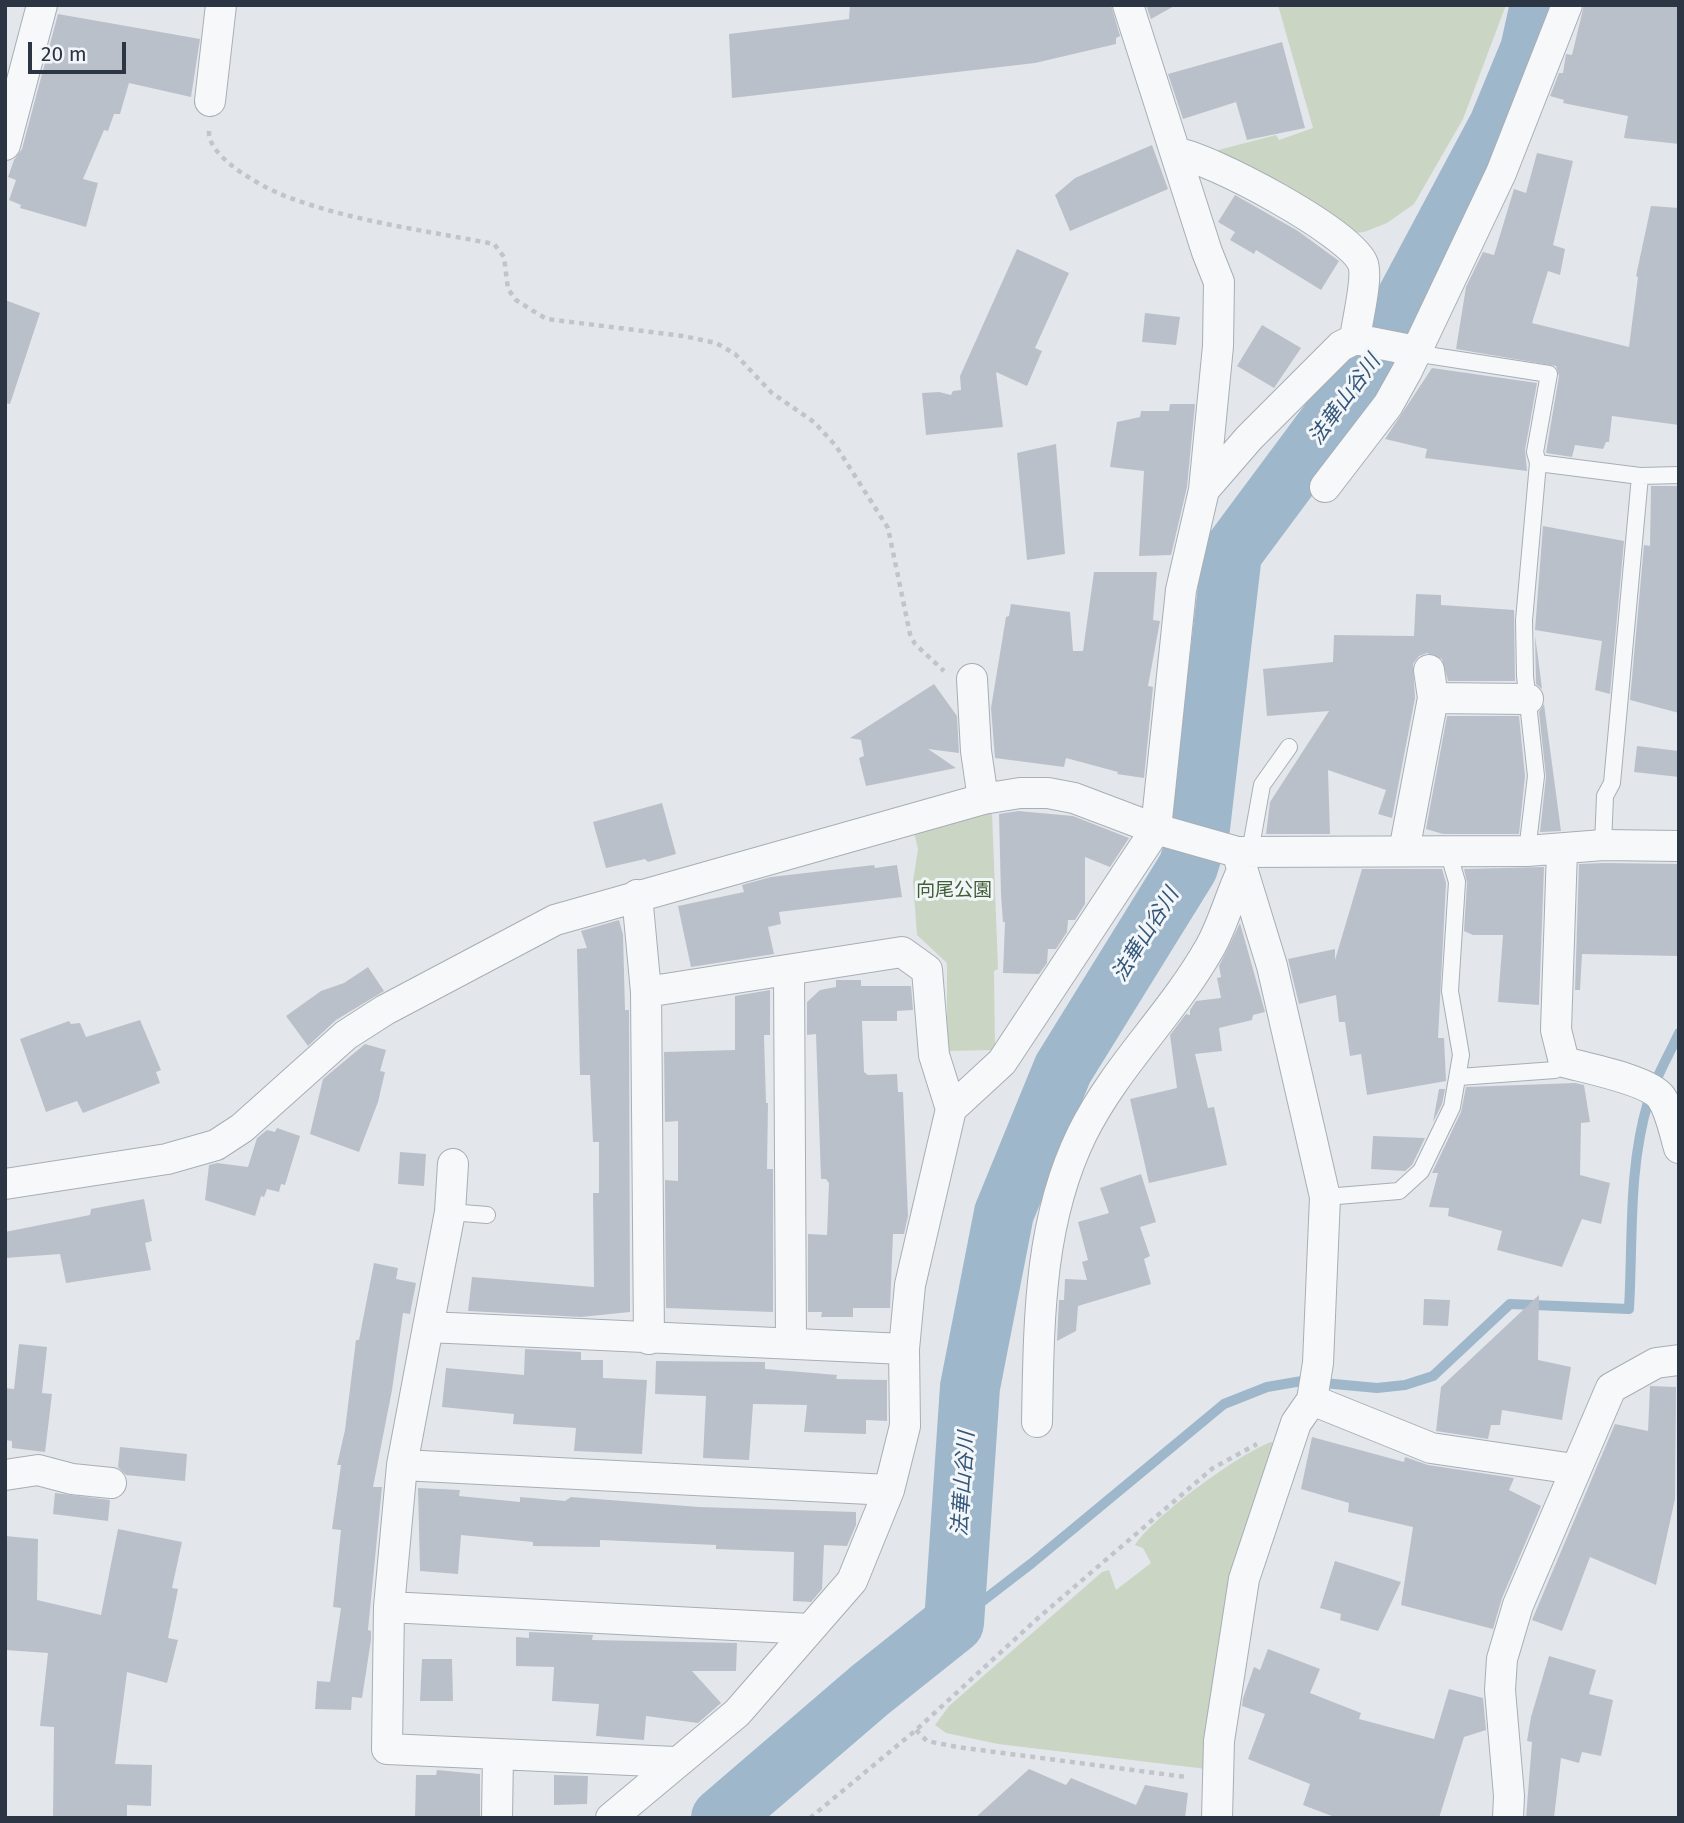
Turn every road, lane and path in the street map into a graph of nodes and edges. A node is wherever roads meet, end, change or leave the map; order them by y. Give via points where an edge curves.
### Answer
1 (42, 5) edge
2 (221, 5) edge
3 (1128, 5) edge
4 (1567, 5) edge
5 (211, 101) joint
6 (5, 145) edge
7 (1176, 153) junction
8 (1355, 338) junction
9 (1416, 351) junction
10 (1538, 463) junction
11 (1679, 475) edge
12 (1640, 476) junction
13 (1325, 487) dead end
14 (1205, 490) junction
15 (972, 682) joint
16 (1528, 699) junction
17 (1289, 747) dead end
18 (984, 799) junction
19 (1156, 829) junction
20 (1602, 845) junction
21 (1679, 846) edge
22 (1562, 850) junction
23 (1405, 851) junction
24 (1448, 851) junction
25 (1527, 851) junction
26 (1243, 858) junction
27 (637, 895) junction
28 (789, 972) junction
29 (646, 992) junction
30 (1564, 1062) junction
31 (1460, 1077) junction
32 (951, 1109) junction
33 (1679, 1148) edge
34 (453, 1164) dead end
35 (5, 1184) edge
36 (1325, 1197) junction
37 (450, 1212) junction
38 (487, 1215) dead end
39 (428, 1327) junction
40 (649, 1339) junction
41 (791, 1343) junction
42 (904, 1349) junction
43 (1679, 1360) edge
44 (1304, 1411) junction
45 (1037, 1422) dead end
46 (402, 1465) junction
47 (1574, 1469) junction
48 (5, 1475) edge
49 (111, 1483) dead end
50 (889, 1490) junction
51 (389, 1607) junction
52 (810, 1629) junction
53 (916, 1730) junction
54 (498, 1754) junction
55 (675, 1762) junction
56 (1218, 1781) junction
57 (497, 1818) edge
58 (611, 1818) edge
59 (810, 1818) edge
60 (1217, 1818) edge
61 (1508, 1818) edge

1 - 6 street
2 - 5 street
3 - 7 street
4 - 9 street via 1501,173
5 - 15 path via 212,149 262,185 343,212 494,244 504,257 508,289 516,300 547,319 683,336 728,348 759,382 814,422 836,446 888,528 905,618 915,644 940,669
7 - 8 street via 1213,163 1354,250 1363,264
7 - 14 street via 1219,282
8 - 9 street
8 - 14 street via 1328,358 1249,438
9 - 10 lane via 1549,374 1535,452
9 - 13 street via 1388,405
10 - 12 lane
10 - 16 lane via 1524,621
11 - 12 lane
12 - 20 lane via 1612,783 1605,796
14 - 19 street via 1181,590
15 - 18 street
16 - 23 street via 1431,684
16 - 25 lane via 1536,776
17 - 26 lane via 1262,785
18 - 19 street via 1048,793
18 - 27 street
19 - 26 street
19 - 32 street via 1002,1062
20 - 21 street
20 - 22 street
22 - 25 street
22 - 30 street via 1556,1030
23 - 24 street
23 - 26 street
24 - 25 street
24 - 31 lane via 1457,882 1450,991 1461,1055
26 - 36 street
26 - 45 street via 1210,948 1082,1134 1053,1219 1044,1268 1038,1321
27 - 29 street
27 - 35 street via 555,920 385,1010 346,1035 242,1129 216,1145 167,1159
28 - 29 street
28 - 32 street via 902,952 927,970 934,1055
28 - 41 street
29 - 40 street
30 - 31 lane via 1555,1070
30 - 33 street via 1638,1083 1659,1094
31 - 36 lane via 1436,1143 1421,1171 1399,1191
32 - 42 street via 910,1285
34 - 37 street
36 - 44 street via 1318,1363
37 - 38 lane
37 - 39 street
39 - 40 street
39 - 46 street
40 - 41 street
41 - 42 street
42 - 50 street via 905,1426
43 - 47 street via 1657,1363 1611,1388
44 - 47 street via 1431,1448
44 - 53 path via 1213,1468
44 - 56 street via 1244,1579 1219,1741
46 - 50 street
46 - 51 street
47 - 61 street via 1518,1605 1502,1659
48 - 49 street via 38,1470
50 - 52 street via 852,1581
51 - 52 street
51 - 54 street via 387,1749
52 - 55 street via 737,1713
53 - 56 path via 927,1741 957,1747
53 - 59 path
54 - 55 street
54 - 57 street
55 - 58 street
56 - 60 street

